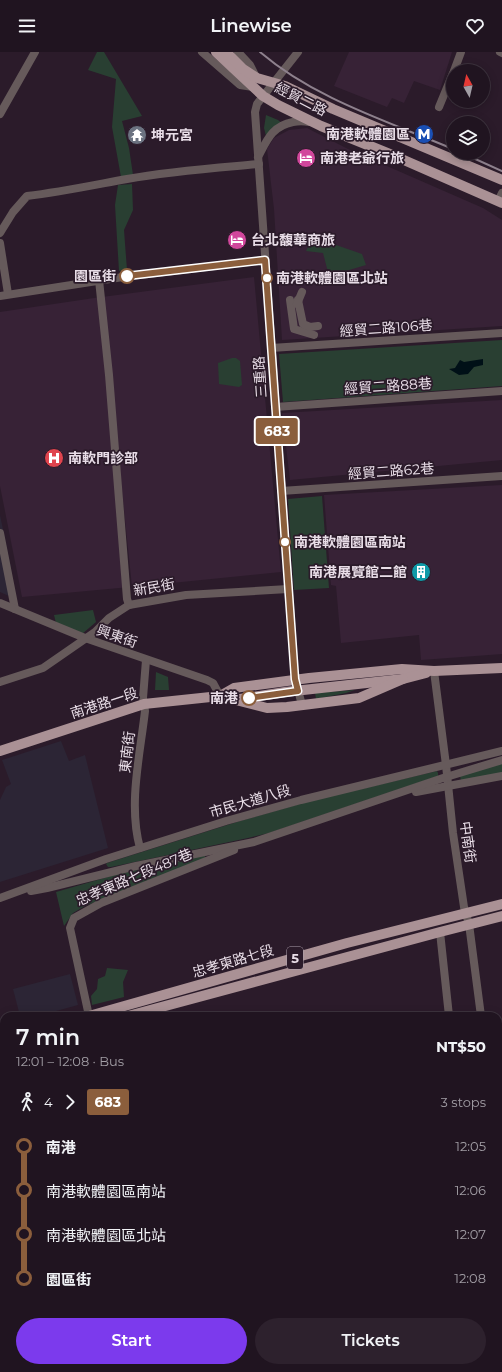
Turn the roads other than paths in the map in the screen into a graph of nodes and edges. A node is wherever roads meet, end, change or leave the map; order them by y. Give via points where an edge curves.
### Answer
1 (35, 52) edge
2 (202, 52) edge
3 (216, 52) edge
4 (226, 52) edge
5 (238, 52) edge
6 (298, 52) edge
7 (462, 52) edge
8 (457, 64) edge
9 (255, 82) junction
10 (273, 83) junction
11 (446, 90) edge
12 (263, 96) junction
13 (439, 107) dead end
14 (0, 114) edge
15 (320, 126) junction
16 (258, 161) junction
17 (502, 180) edge
18 (501, 199) edge
19 (0, 233) edge
20 (0, 243) edge
21 (265, 260) junction
22 (99, 280) junction
23 (302, 292) dead end
24 (4, 295) edge
25 (294, 299) junction
26 (295, 311) junction
27 (292, 320) junction
28 (318, 326) dead end
29 (304, 330) junction
30 (502, 333) edge
31 (271, 348) junction
32 (502, 391) edge
33 (275, 407) junction
34 (502, 476) edge
35 (281, 491) junction
36 (0, 533) edge
37 (288, 589) junction
38 (0, 604) edge
39 (129, 605) junction
40 (15, 609) junction
41 (84, 638) junction
42 (146, 660) junction
43 (502, 668) edge
44 (434, 671) junction
45 (295, 679) junction
46 (403, 679) junction
47 (0, 682) edge
48 (298, 691) junction
49 (220, 696) junction
50 (236, 700) junction
51 (144, 704) junction
52 (302, 705) junction
53 (0, 751) edge
54 (502, 751) edge
55 (502, 760) edge
56 (446, 765) junction
57 (502, 776) edge
58 (447, 777) junction
59 (448, 786) junction
60 (386, 798) junction
61 (254, 842) junction
62 (140, 848) junction
63 (106, 859) junction
64 (109, 872) junction
65 (11, 894) junction
66 (0, 898) edge
67 (502, 904) edge
68 (466, 913) junction
69 (502, 916) edge
70 (469, 924) junction
71 (440, 932) junction
72 (88, 1012) edge
73 (103, 1012) edge
74 (143, 1012) edge
75 (449, 1012) edge
76 (480, 1012) edge

1 - 14 street
2 - 9 street via 240,85
3 - 9 main road
4 - 9 main road
5 - 9 street via 250,66
6 - 10 street, 三重路
7 - 8 street
9 - 10 main road, 經貿二路
9 - 12 main road, 經貿二路
10 - 12 street, 三重路
10 - 17 main road, 經貿二路
11 - 13 street
12 - 15 main road, 經貿二路
12 - 16 street, 三重路 via 255,112
15 - 16 street via 304,121 282,125 274,130
15 - 18 main road, 經貿二路
16 - 19 street via 27,196
16 - 21 street, 三重路
20 - 24 street
21 - 22 street
21 - 31 street, 三重路
22 - 24 street
22 - 39 street
23 - 25 street
25 - 26 street
25 - 27 street
25 - 29 street
26 - 27 street
26 - 29 street
27 - 29 street via 294,329
28 - 29 street
30 - 31 street, 經貿二路106巷
31 - 33 street, 三重路
32 - 33 street, 經貿二路88巷
33 - 35 street, 三重路
34 - 35 street, 經貿二路62巷
35 - 37 street, 三重路
36 - 40 street
37 - 39 street, 新民街 via 186,595
37 - 45 street, 三重路
38 - 40 street, 興東街
39 - 41 street, 新民街
40 - 41 street, 興東街
41 - 42 street, 興東街
41 - 47 street, 新民街 via 43,668
42 - 49 street, 興東街 via 207,680 213,683
42 - 51 street, 東南街
43 - 44 main road, 南港路一段
44 - 45 main road, 南港路一段 via 402,669
44 - 46 main road, 南港路一段
44 - 56 street, 中南街
45 - 48 street, 三重路
45 - 49 main road, 南港路一段 via 234,688
46 - 48 main road, 南港路一段
46 - 52 main road via 359,698
48 - 50 main road, 南港路一段
48 - 52 street, 三重路
49 - 50 main road, 南港路一段
49 - 51 main road, 南港路一段
50 - 52 main road via 267,708
51 - 53 main road, 南港路一段
51 - 62 street, 東南街 via 135,796 136,829
54 - 56 street, 市民大道八段
55 - 58 street, 市民大道八段
56 - 58 street, 中南街
56 - 62 street, 市民大道八段 via 301,800
57 - 59 street
58 - 59 street, 中南街
58 - 60 street, 市民大道八段
59 - 60 street
59 - 68 street, 中南街
60 - 61 street, 市民大道八段
61 - 64 street, 市民大道八段
61 - 72 street, 忠孝東路七段487巷 via 101,903 74,918 70,928
62 - 63 street, 市民大道八段
63 - 64 street via 103,865
63 - 65 street, 市民大道八段
64 - 65 street, 市民大道八段 via 48,888
65 - 66 street, 市民大道八段
67 - 68 main road, 忠孝東路七段 / 5
68 - 70 street, 中南街
68 - 73 main road, 忠孝東路七段 / 5 via 347,943
69 - 70 main road, 忠孝東路七段 / 5
70 - 71 main road, 忠孝東路七段 / 5
70 - 76 street, 中南街
71 - 74 main road, 忠孝東路七段 / 5
71 - 75 street

